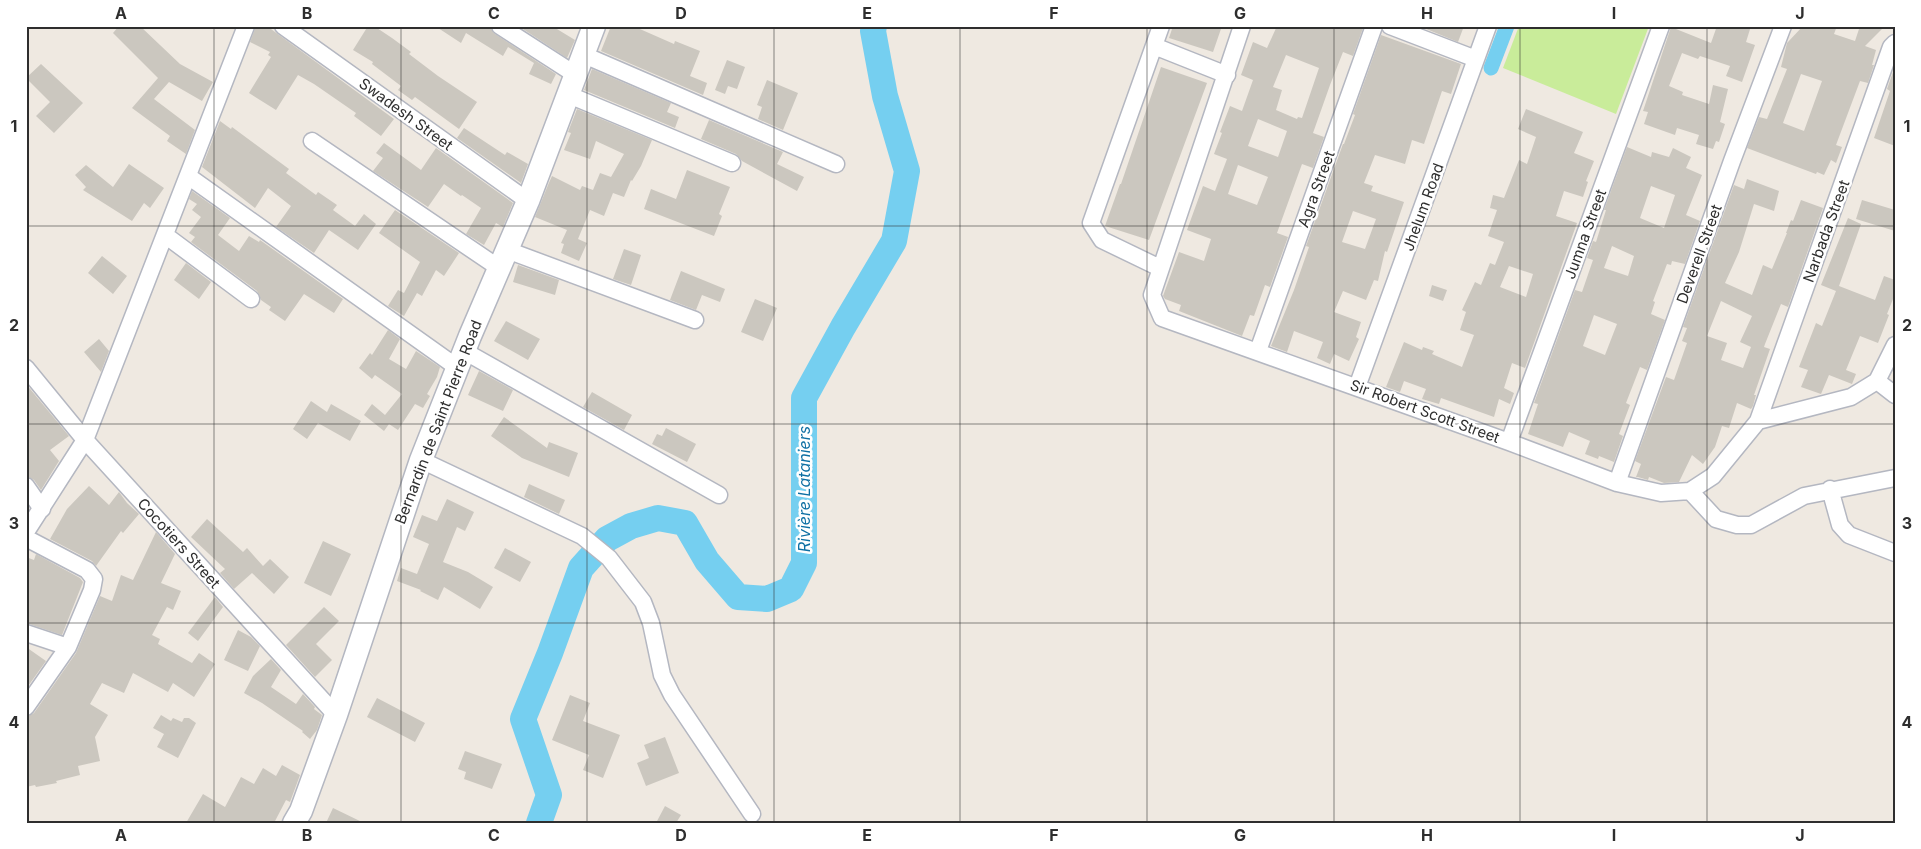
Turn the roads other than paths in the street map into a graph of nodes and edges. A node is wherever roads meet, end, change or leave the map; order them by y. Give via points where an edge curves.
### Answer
1 (246, 26) edge
2 (283, 26) edge
3 (500, 26) edge
4 (594, 26) edge
5 (1161, 26) edge
6 (1242, 26) edge
7 (1374, 26) edge
8 (1390, 26) edge
9 (1488, 26) edge
10 (1661, 26) edge
11 (1783, 26) edge
12 (1895, 43) edge
13 (1154, 46) junction
14 (1476, 59) junction
15 (577, 75) junction
16 (1226, 75) junction
17 (312, 141) dead end
18 (732, 163) dead end
19 (836, 164) dead end
20 (188, 176) junction
21 (528, 201) junction
22 (165, 235) junction
23 (503, 259) junction
24 (1160, 268) junction
25 (251, 299) dead end
26 (695, 320) dead end
27 (1895, 345) edge
28 (1258, 352) junction
29 (461, 359) junction
30 (26, 368) edge
31 (1877, 381) junction
32 (1357, 387) junction
33 (1895, 395) edge
34 (1758, 420) junction
35 (85, 440) junction
36 (1509, 442) junction
37 (421, 460) junction
38 (1895, 478) edge
39 (1617, 483) junction
40 (26, 486) edge
41 (1830, 489) junction
42 (1690, 491) junction
43 (720, 495) dead end
44 (42, 509) junction
45 (26, 532) edge
46 (26, 538) edge
47 (1895, 553) edge
48 (26, 633) edge
49 (64, 653) junction
50 (26, 707) edge
51 (336, 714) junction
52 (752, 814) dead end
53 (294, 823) edge

1 - 20 street
2 - 21 street, Swadesh Street
3 - 15 street
4 - 15 main road, Bernardin de Saint Pierre Road
5 - 13 street
6 - 16 street
7 - 28 street, Agra Street
8 - 14 street
9 - 14 street, Jhelum Road
10 - 36 street, Jumna Street
11 - 39 street, Deverell Street
12 - 34 street, Narbada Street
13 - 16 street
13 - 24 street via 1091,223 1102,240
14 - 32 street, Jhelum Road
15 - 18 street
15 - 19 street
15 - 21 main road, Bernardin de Saint Pierre Road
16 - 24 street
17 - 23 street
20 - 22 street
20 - 29 street
21 - 23 main road, Bernardin de Saint Pierre Road
22 - 25 street
22 - 35 street
23 - 26 street
23 - 29 main road, Bernardin de Saint Pierre Road
24 - 28 street, Sir Robert Scott Street via 1152,295 1162,318
27 - 31 street
28 - 32 street, Sir Robert Scott Street
29 - 37 main road, Bernardin de Saint Pierre Road
29 - 43 street
30 - 35 street, Cocotiers Street
31 - 33 street
31 - 34 street via 1850,397
32 - 36 street, Sir Robert Scott Street
34 - 42 street, Narbada Street via 1713,476
35 - 44 street
35 - 51 street, Cocotiers Street
36 - 39 street, Sir Robert Scott Street
37 - 51 main road, Bernardin de Saint Pierre Road
37 - 52 street via 582,536 609,558 643,602 662,675 672,695
38 - 41 street
39 - 42 street, Sir Robert Scott Street via 1661,493
40 - 44 street
41 - 42 street via 1804,496 1751,525 1737,525 1716,518
41 - 47 street via 1840,525 1849,535
44 - 45 street
46 - 49 street via 87,570 94,579
48 - 49 street
49 - 50 street
51 - 53 main road, Bernardin de Saint Pierre Road

